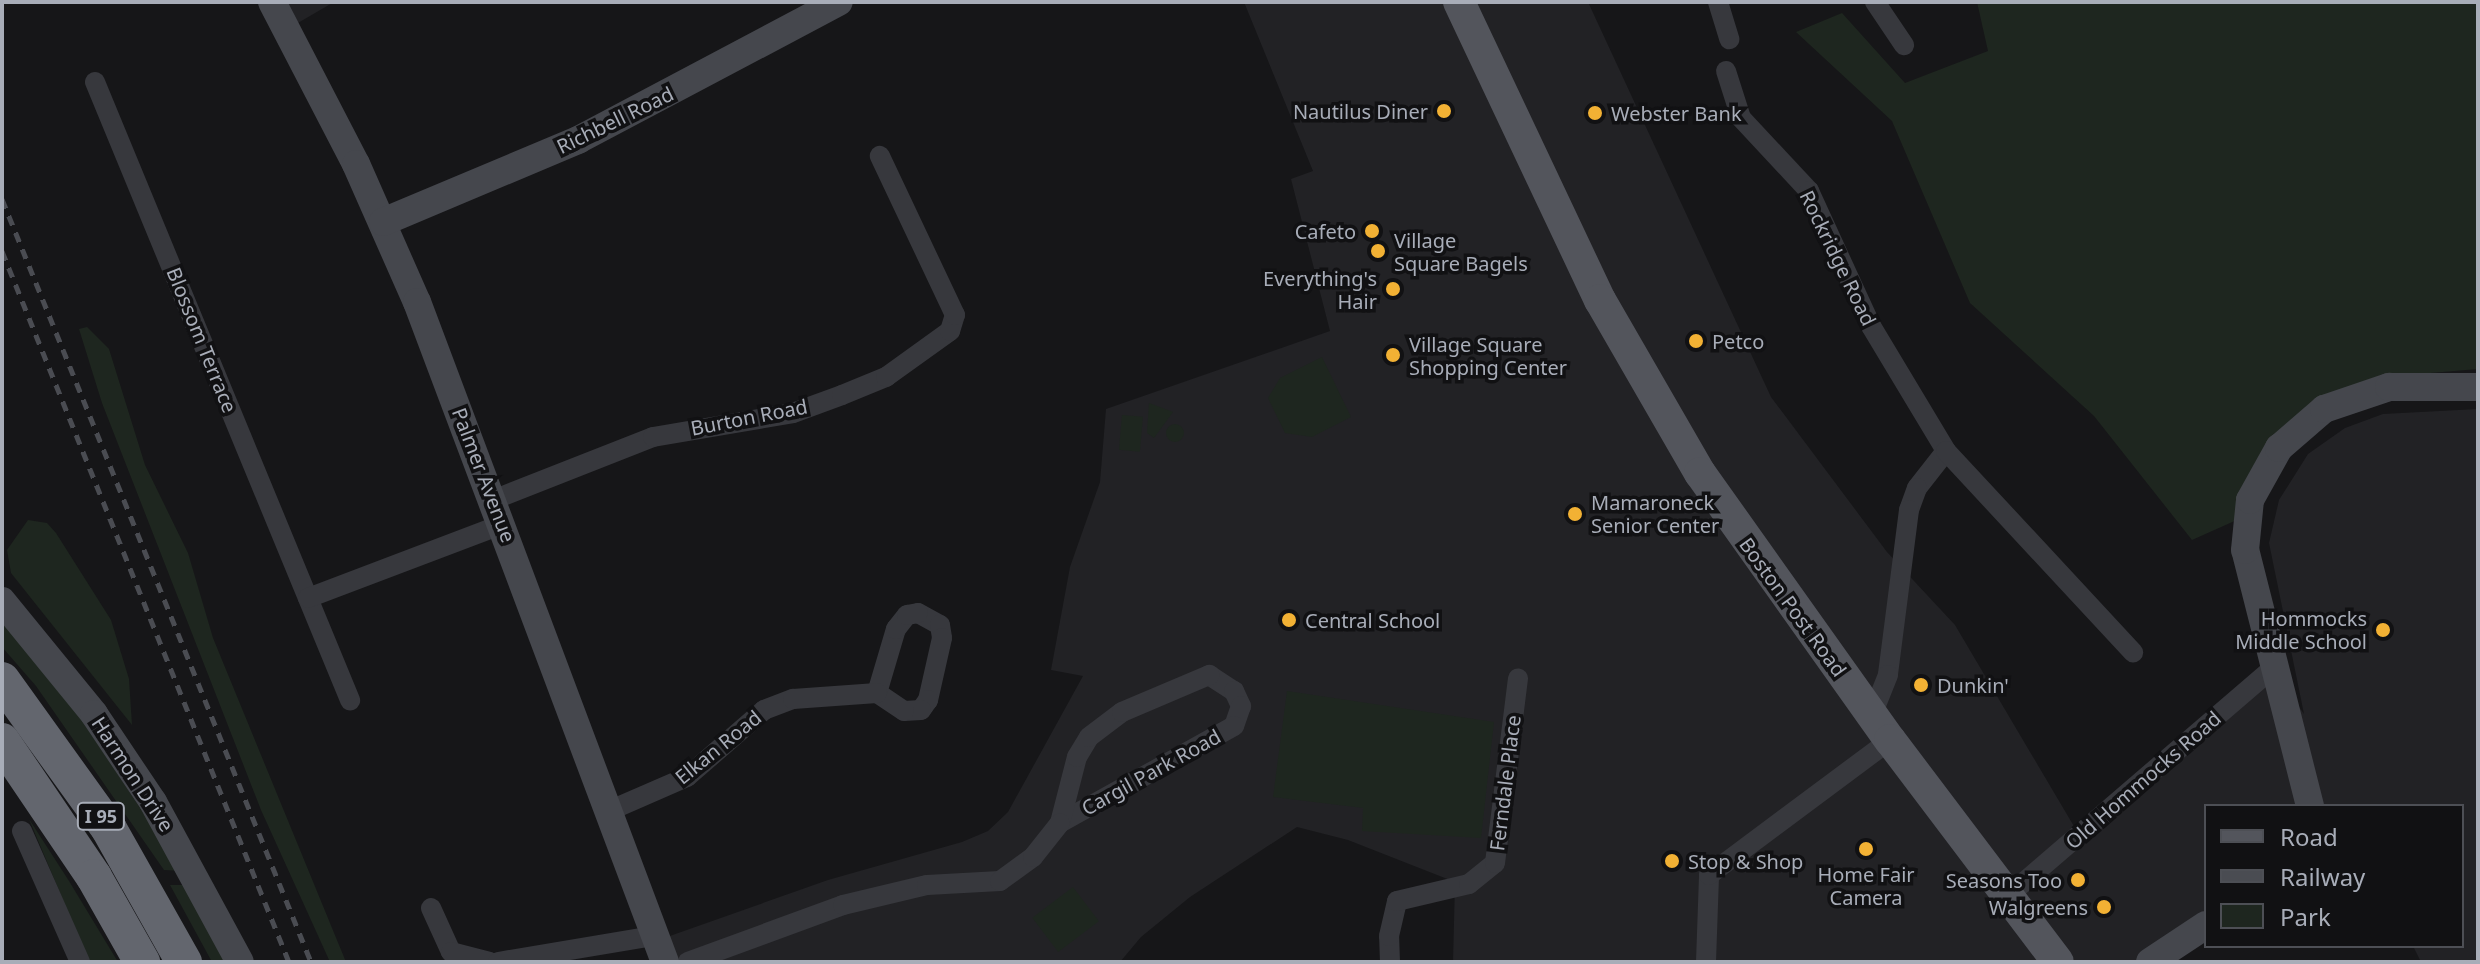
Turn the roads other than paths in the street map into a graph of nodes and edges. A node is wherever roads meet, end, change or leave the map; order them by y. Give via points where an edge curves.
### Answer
1 (272, 2) edge
2 (839, 2) edge
3 (1718, 2) edge
4 (1875, 2) edge
5 (1461, 6) edge
6 (1729, 39) dead end
7 (1904, 45) dead end
8 (1726, 71) dead end
9 (95, 82) dead end
10 (880, 156) dead end
11 (383, 222) junction
12 (2478, 387) edge
13 (1946, 451) junction
14 (498, 512) junction
15 (308, 598) junction
16 (2, 601) edge
17 (2133, 652) dead end
18 (2276, 665) junction
19 (1518, 678) dead end
20 (2, 680) edge
21 (877, 693) junction
22 (350, 700) dead end
23 (1881, 728) junction
24 (2, 741) edge
25 (2310, 804) edge
26 (611, 810) junction
27 (1060, 823) junction
28 (22, 831) dead end
29 (2009, 895) junction
30 (431, 908) dead end
31 (2204, 926) edge
32 (660, 949) edge
33 (80, 962) edge
34 (142, 962) edge
35 (184, 962) edge
36 (240, 962) edge
37 (490, 962) edge
38 (498, 962) edge
39 (688, 962) edge
40 (1390, 962) edge
41 (1706, 962) edge
42 (2058, 962) edge
43 (2150, 962) edge

1 - 11 street, Palmer Avenue
2 - 11 street, Richbell Road via 578,140
3 - 6 street
4 - 7 street
5 - 23 main road, Boston Post Road via 1628,352 1729,518
8 - 13 street, Rockridge Road via 1741,118 1809,191 1871,326
9 - 15 street, Blossom Terrace
10 - 14 street, Burton Road via 955,315 950,331 886,377 842,395 793,413 653,437
11 - 14 street, Palmer Avenue
12 - 18 street via 2389,387 2360,394 2324,409 2279,448 2250,500 2245,550
13 - 17 street, Rockridge Road
13 - 23 street via 1917,488 1909,510
14 - 15 street
14 - 26 street, Palmer Avenue
15 - 22 street, Blossom Terrace
16 - 36 street, Harmon Drive via 94,714 153,802
18 - 25 street
18 - 29 street, Old Hommocks Road
19 - 40 street, Ferndale Place via 1495,863 1469,884 1397,901
20 - 35 highway, I 95 via 109,829
21 - 21 street via 904,711 921,710 942,638 932,618 907,615 896,629
21 - 26 street, Elkan Road via 793,699 764,710 687,777
23 - 29 main road, Boston Post Road
23 - 41 street via 1709,875
24 - 34 highway, I 95 via 80,854
26 - 32 street, Palmer Avenue
27 - 27 street, Cargil Park Road via 1234,726 1241,706 1234,691 1224,680 1194,677 1103,724 1077,757
27 - 39 street, Cargil Park Road via 1033,857 1000,881 927,885 843,905
28 - 33 street
29 - 42 main road, Boston Post Road
30 - 37 street via 451,952
31 - 43 street
32 - 38 street

